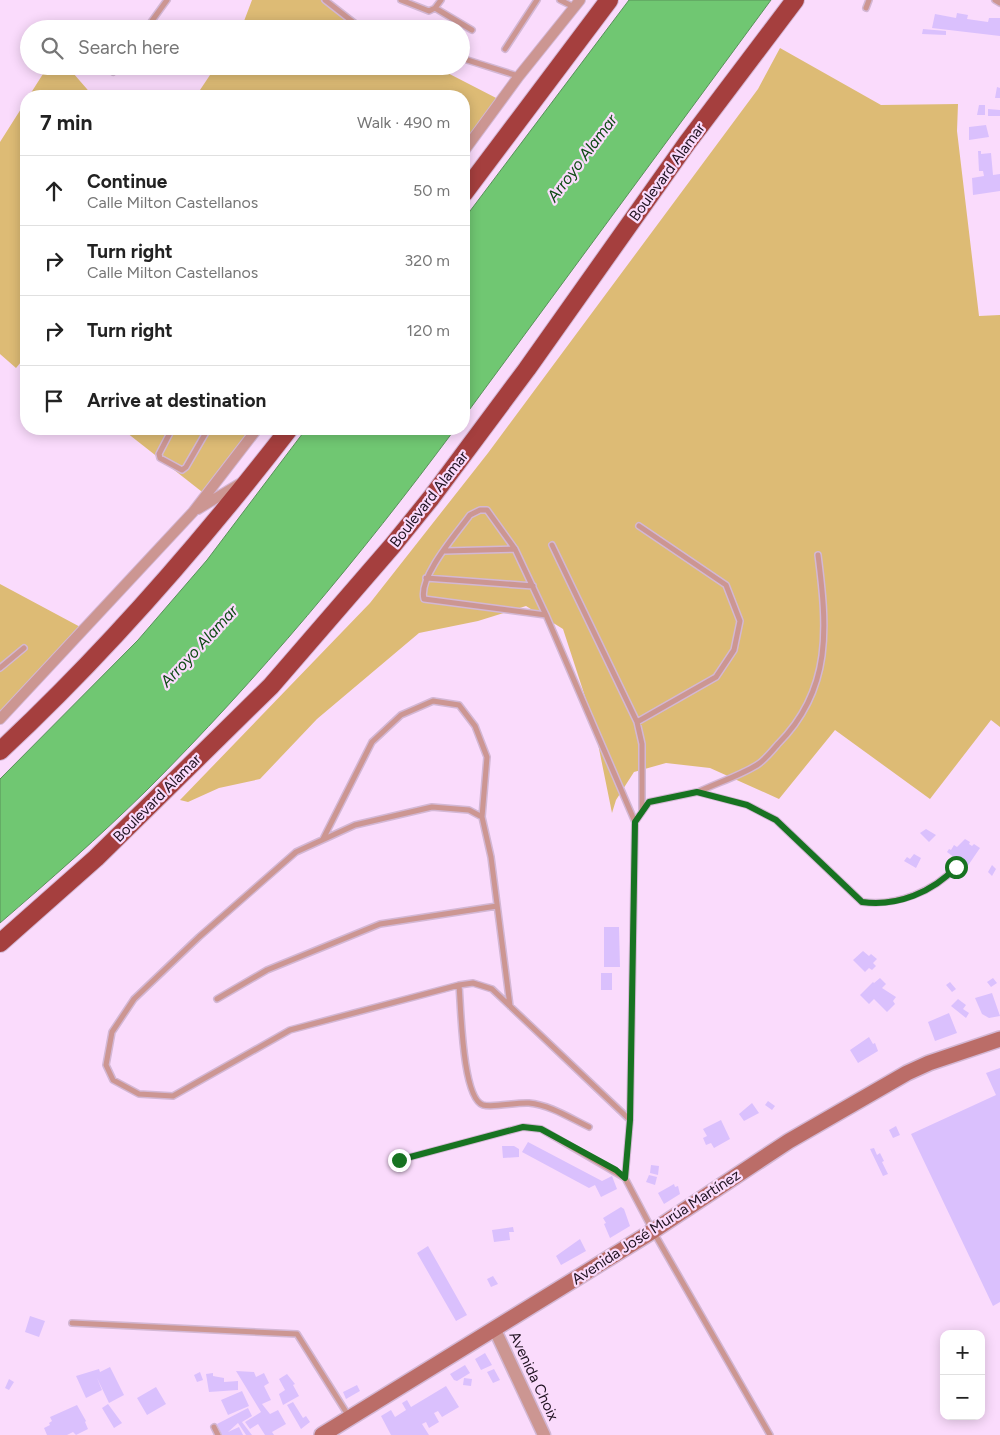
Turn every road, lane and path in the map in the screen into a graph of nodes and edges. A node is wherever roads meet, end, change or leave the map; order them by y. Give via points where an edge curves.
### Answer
1 (167, 0) edge
2 (325, 0) edge
3 (401, 0) edge
4 (537, 0) edge
5 (560, 0) edge
6 (610, 0) edge
7 (795, 0) edge
8 (869, 0) edge
9 (994, 0) edge
10 (437, 3) edge
11 (1000, 3) edge
12 (577, 4) edge
13 (866, 8) dead end
14 (153, 20) edge
15 (351, 20) edge
16 (459, 20) edge
17 (506, 49) dead end
18 (470, 61) edge
19 (519, 76) junction
20 (470, 143) edge
21 (470, 185) edge
22 (169, 435) edge
23 (205, 435) edge
24 (252, 435) edge
25 (284, 435) edge
26 (251, 478) junction
27 (193, 512) junction
28 (639, 526) dead end
29 (552, 544) dead end
30 (515, 549) junction
31 (445, 551) junction
32 (818, 556) dead end
33 (426, 578) junction
34 (533, 586) junction
35 (546, 615) junction
36 (24, 648) dead end
37 (0, 668) edge
38 (0, 719) edge
39 (637, 722) junction
40 (0, 751) edge
41 (697, 792) junction
42 (642, 812) junction
43 (482, 817) junction
44 (635, 822) junction
45 (323, 839) junction
46 (956, 867) dead end
47 (497, 906) junction
48 (0, 943) edge
49 (459, 985) junction
50 (217, 999) dead end
51 (510, 1006) junction
52 (1000, 1039) edge
53 (630, 1120) junction
54 (589, 1128) dead end
55 (399, 1160) dead end
56 (625, 1178) junction
57 (653, 1231) junction
58 (72, 1323) dead end
59 (495, 1330) junction
60 (350, 1418) junction
61 (214, 1427) dead end
62 (218, 1435) edge
63 (323, 1435) edge
64 (544, 1435) edge
65 (770, 1435) edge

1 - 14 lane
2 - 15 lane
3 - 10 lane via 423,10
4 - 17 lane
5 - 12 lane
6 - 21 highway
7 - 48 highway, Boulevard Alamar via 687,143 499,407 381,559 270,686 96,858
8 - 13 lane
9 - 11 lane
10 - 16 lane
12 - 19 street
18 - 19 lane
19 - 20 street
22 - 23 lane via 160,458 182,470
24 - 27 street
25 - 26 highway
26 - 27 street
26 - 40 highway via 106,644
27 - 38 street
28 - 39 lane via 726,585 740,621 734,650 716,677
29 - 39 lane
30 - 31 lane
30 - 31 lane via 487,510 480,510 470,515
30 - 34 lane
31 - 33 lane
32 - 41 lane via 825,622 820,675 805,711 787,736 758,765
33 - 34 lane
33 - 35 lane via 422,592 424,599
34 - 35 lane
35 - 44 lane
36 - 37 lane
39 - 42 lane via 642,744
41 - 42 lane via 649,802
41 - 46 lane via 747,805 776,820 862,902 871,904 923,893
42 - 44 lane
43 - 45 lane via 469,810 432,808 355,824
43 - 45 lane via 487,757 475,726 460,705 433,700 401,715 372,742
43 - 47 lane
44 - 53 lane
45 - 49 lane via 296,852 134,999 112,1032 106,1065 113,1080 139,1094 173,1096 290,1030
47 - 50 lane via 380,924 267,970
47 - 51 lane
49 - 51 lane via 472,983 492,990
49 - 54 lane via 468,1081 475,1100 484,1106 530,1103 554,1109
51 - 53 lane
52 - 57 main road, Avenida José Murúa Martínez via 906,1073 789,1141
53 - 56 lane
55 - 56 lane via 523,1127 541,1129
56 - 57 lane
57 - 59 main road, Avenida José Murúa Martínez
57 - 65 lane
58 - 60 lane via 297,1334
59 - 60 main road, Avenida José Murúa Martínez
59 - 64 street, Avenida Choix
60 - 63 main road, Avenida José Murúa Martínez
61 - 62 lane

